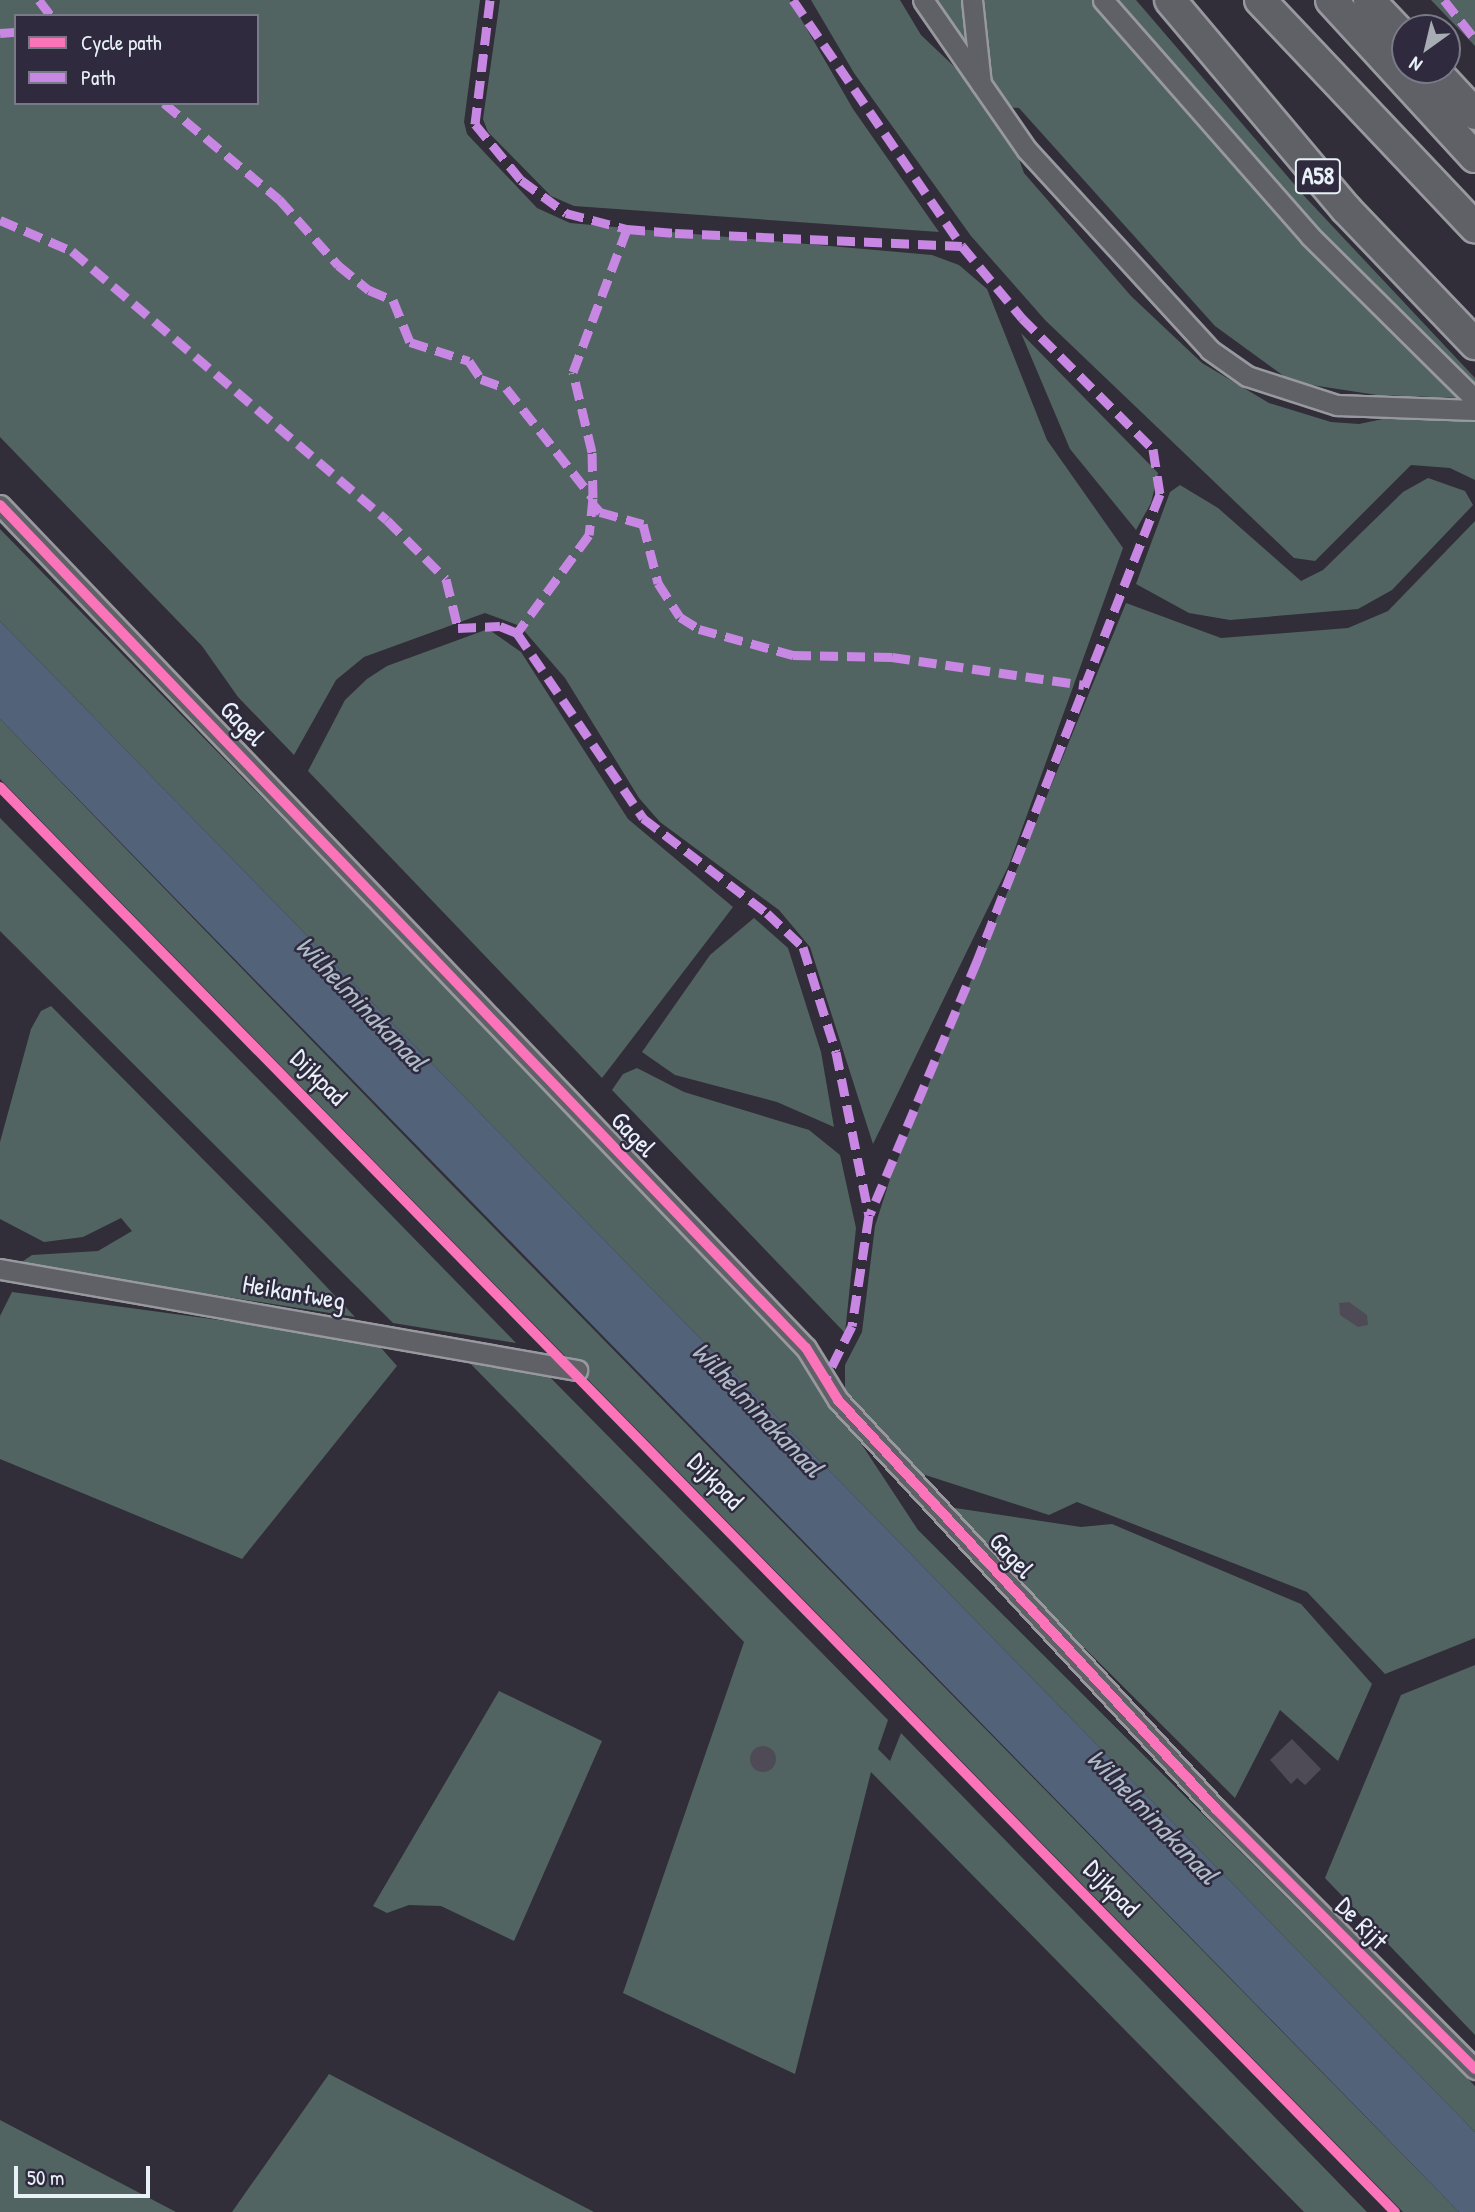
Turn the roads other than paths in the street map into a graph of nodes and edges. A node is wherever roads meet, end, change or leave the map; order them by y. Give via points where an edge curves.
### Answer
1 (923, 0) edge
2 (972, 0) edge
3 (1103, 0) edge
4 (1170, 0) edge
5 (1260, 0) edge
6 (1331, 0) edge
7 (1369, 0) edge
8 (1391, 23) edge
9 (1447, 84) edge
10 (981, 88) junction
11 (1475, 114) edge
12 (1475, 157) edge
13 (1475, 227) edge
14 (1475, 344) edge
15 (1475, 399) edge
16 (1475, 410) edge
17 (0, 505) edge
18 (0, 1269) edge
19 (577, 1370) dead end
20 (1216, 1809) joint
21 (1475, 2069) edge

1 - 10 street
2 - 10 street
3 - 15 street, A58 via 1310,236
4 - 14 highway, A58 via 1346,209
5 - 13 highway
6 - 12 highway
7 - 8 highway
9 - 11 highway
10 - 16 street via 1122,260 1210,351 1247,376 1337,405
17 - 20 street, Gagel via 796,1338 838,1400
18 - 19 street, Heikantweg
20 - 21 street, De Rijt

